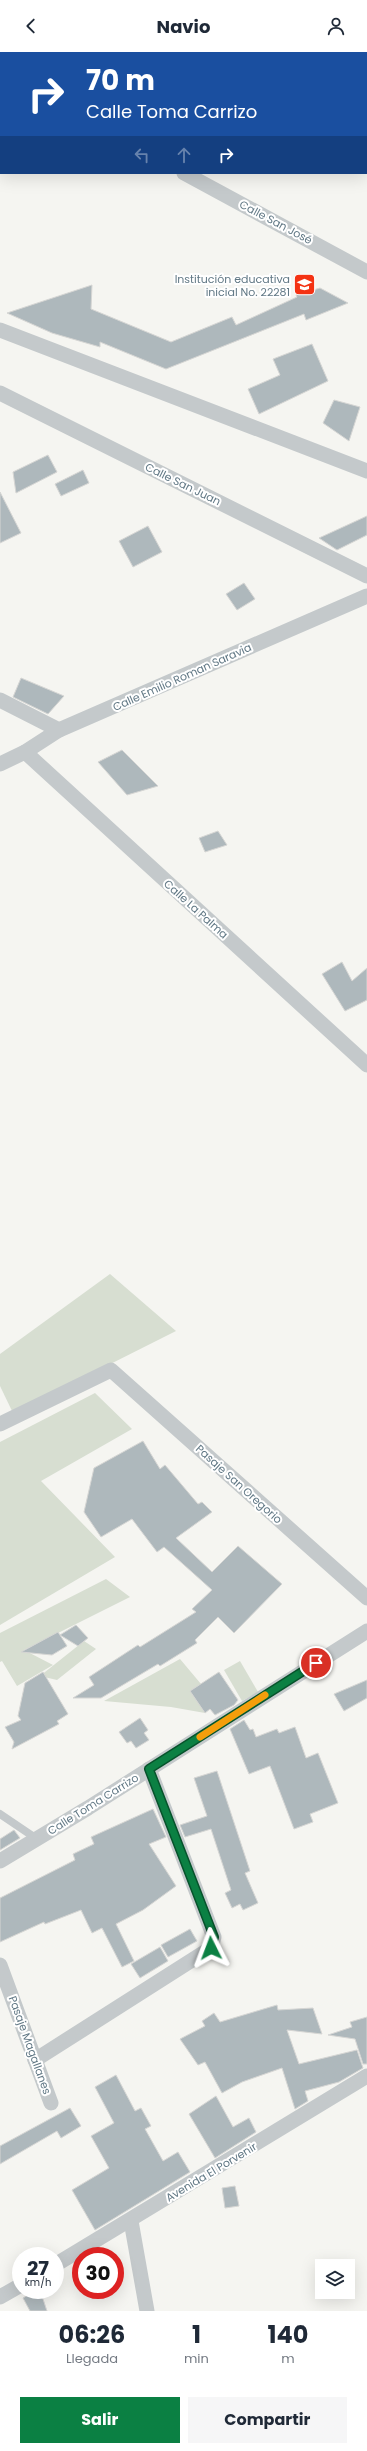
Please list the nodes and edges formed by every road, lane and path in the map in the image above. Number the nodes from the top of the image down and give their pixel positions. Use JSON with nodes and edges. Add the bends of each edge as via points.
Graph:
{"nodes":[{"id":1,"x":186,"y":174,"type":"edge"},
{"id":2,"x":367,"y":272,"type":"edge"},
{"id":3,"x":0,"y":330,"type":"edge"},
{"id":4,"x":0,"y":393,"type":"edge"},
{"id":5,"x":14,"y":400,"type":"junction"},
{"id":6,"x":0,"y":406,"type":"edge"},
{"id":7,"x":367,"y":471,"type":"edge"},
{"id":8,"x":367,"y":576,"type":"edge"},
{"id":9,"x":367,"y":596,"type":"edge"},
{"id":10,"x":0,"y":700,"type":"edge"},
{"id":11,"x":59,"y":730,"type":"junction"},
{"id":12,"x":25,"y":752,"type":"junction"},
{"id":13,"x":0,"y":764,"type":"edge"},
{"id":14,"x":367,"y":1065,"type":"edge"},
{"id":15,"x":0,"y":1424,"type":"edge"},
{"id":16,"x":367,"y":1598,"type":"edge"},
{"id":17,"x":367,"y":1630,"type":"edge"},
{"id":18,"x":149,"y":1769,"type":"junction"},
{"id":19,"x":0,"y":1814,"type":"edge"},
{"id":20,"x":37,"y":1839,"type":"junction"},
{"id":21,"x":0,"y":1861,"type":"edge"},
{"id":22,"x":0,"y":1965,"type":"edge"},
{"id":23,"x":35,"y":2060,"type":"junction"},
{"id":24,"x":367,"y":2076,"type":"edge"},
{"id":25,"x":51,"y":2103,"type":"dead end"},
{"id":26,"x":131,"y":2221,"type":"junction"},
{"id":27,"x":64,"y":2260,"type":"edge"},
{"id":28,"x":12,"y":2290,"type":"edge"},
{"id":29,"x":0,"y":2297,"type":"edge"},
{"id":30,"x":147,"y":2311,"type":"edge"}],
"edges":[{"from":1,"to":2,"type":"street","name":"Calle San José"},
{"from":3,"to":7,"type":"street"},
{"from":4,"to":5,"type":"street","name":"Calle San Juan"},
{"from":5,"to":6,"type":"street"},
{"from":5,"to":8,"type":"street","name":"Calle San Juan"},
{"from":9,"to":11,"type":"street","name":"Calle Emilio Roman Saravia"},
{"from":10,"to":11,"type":"street"},
{"from":11,"to":12,"type":"street","name":"Calle Emilio Roman Saravia"},
{"from":12,"to":13,"type":"street","name":"Calle Emilio Roman Saravia"},
{"from":12,"to":14,"type":"street","name":"Calle La Palma"},
{"from":15,"to":16,"type":"street","name":"Pasaje San Oregorio","via":[[111,1370]]},
{"from":17,"to":18,"type":"street","name":"Calle Toma Carrizo"},
{"from":18,"to":20,"type":"street","name":"Calle Toma Carrizo"},
{"from":18,"to":23,"type":"street","via":[[214,1937],[211,1948]]},
{"from":19,"to":20,"type":"lane"},
{"from":20,"to":21,"type":"street","name":"Calle Toma Carrizo"},
{"from":22,"to":23,"type":"street","name":"Pasaje Magallanes"},
{"from":23,"to":25,"type":"street","name":"Pasaje Magallanes"},
{"from":24,"to":26,"type":"street","name":"Avenida El Porvenir"},
{"from":26,"to":27,"type":"street","name":"Avenida El Porvenir"},
{"from":26,"to":30,"type":"street"},
{"from":28,"to":29,"type":"street"}]}
